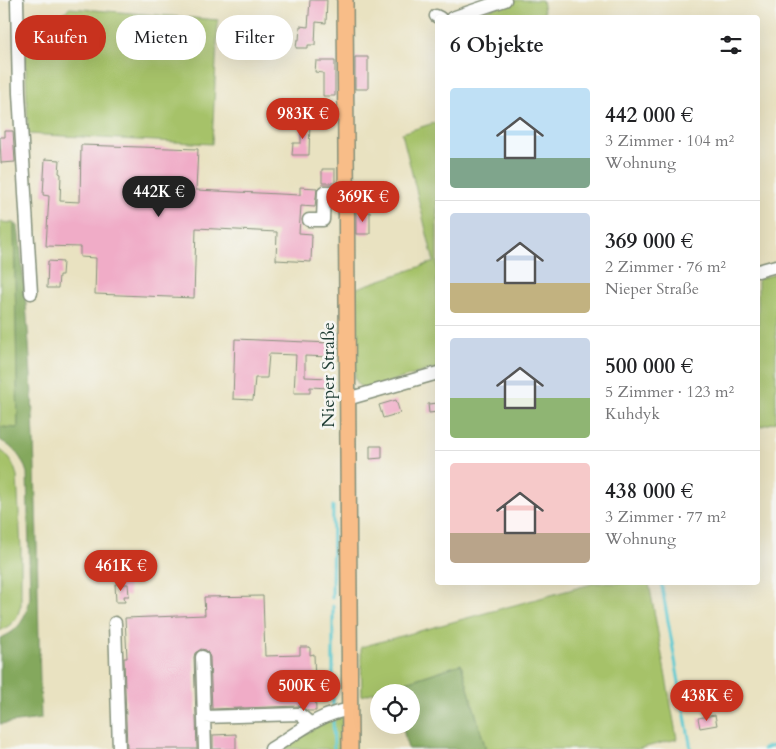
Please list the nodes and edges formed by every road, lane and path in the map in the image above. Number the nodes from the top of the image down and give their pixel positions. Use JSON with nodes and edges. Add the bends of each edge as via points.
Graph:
{"nodes":[{"id":1,"x":17,"y":0,"type":"edge"},
{"id":2,"x":345,"y":0,"type":"edge"},
{"id":3,"x":505,"y":0,"type":"edge"},
{"id":4,"x":461,"y":15,"type":"edge"},
{"id":5,"x":346,"y":192,"type":"junction"},
{"id":6,"x":309,"y":220,"type":"dead end"},
{"id":7,"x":776,"y":266,"type":"edge"},
{"id":8,"x":760,"y":270,"type":"edge"},
{"id":9,"x":31,"y":294,"type":"dead end"},
{"id":10,"x":435,"y":373,"type":"edge"},
{"id":11,"x":347,"y":399,"type":"junction"},
{"id":12,"x":116,"y":623,"type":"dead end"},
{"id":13,"x":202,"y":657,"type":"dead end"},
{"id":14,"x":350,"y":710,"type":"junction"},
{"id":15,"x":204,"y":717,"type":"junction"},
{"id":16,"x":311,"y":724,"type":"junction"},
{"id":17,"x":120,"y":749,"type":"edge"},
{"id":18,"x":205,"y":749,"type":"edge"},
{"id":19,"x":271,"y":749,"type":"edge"},
{"id":20,"x":350,"y":749,"type":"edge"}],
"edges":[{"from":1,"to":9,"type":"street"},
{"from":2,"to":5,"type":"main road","name":"Nieper Straße"},
{"from":3,"to":4,"type":"street"},
{"from":5,"to":6,"type":"street","via":[[324,192],[323,220]]},
{"from":5,"to":11,"type":"main road","name":"Nieper Straße"},
{"from":7,"to":8,"type":"street"},
{"from":10,"to":11,"type":"street"},
{"from":11,"to":14,"type":"main road","name":"Nieper Straße"},
{"from":12,"to":17,"type":"street"},
{"from":13,"to":15,"type":"street"},
{"from":14,"to":16,"type":"street","via":[[335,712]]},
{"from":14,"to":20,"type":"main road","name":"Nieper Straße"},
{"from":15,"to":16,"type":"street","via":[[299,714]]},
{"from":15,"to":18,"type":"street"},
{"from":16,"to":19,"type":"street"}]}
